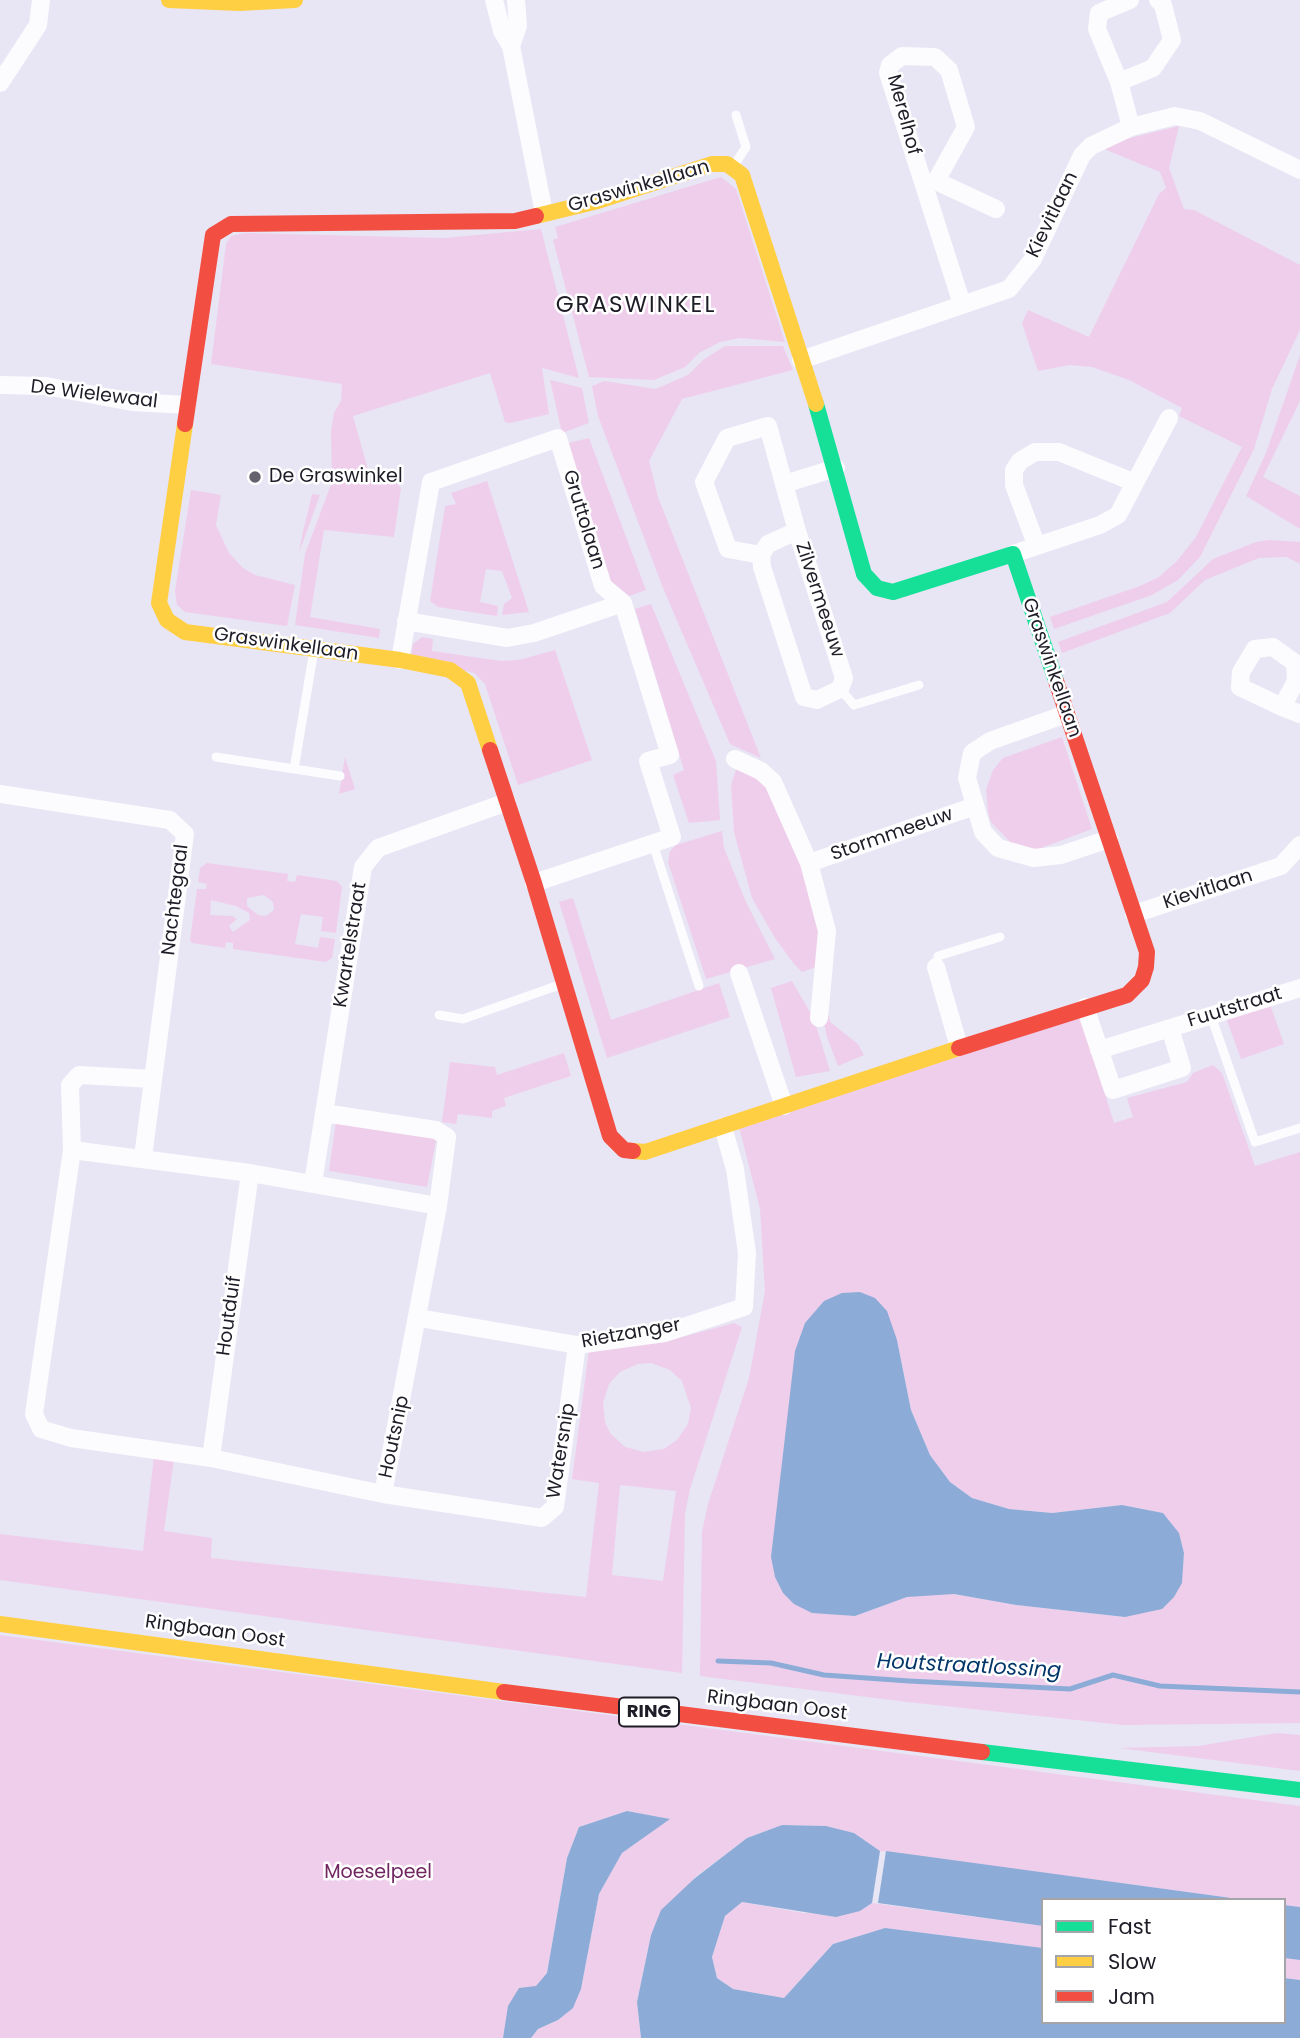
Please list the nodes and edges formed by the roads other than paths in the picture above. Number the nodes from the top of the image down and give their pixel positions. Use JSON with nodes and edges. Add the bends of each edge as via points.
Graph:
{"nodes":[{"id":1,"x":41,"y":0,"type":"edge"},
{"id":2,"x":169,"y":0,"type":"edge"},
{"id":3,"x":295,"y":0,"type":"edge"},
{"id":4,"x":494,"y":0,"type":"edge"},
{"id":5,"x":516,"y":0,"type":"edge"},
{"id":6,"x":1130,"y":0,"type":"edge"},
{"id":7,"x":1158,"y":0,"type":"edge"},
{"id":8,"x":511,"y":46,"type":"junction"},
{"id":9,"x":1119,"y":82,"type":"junction"},
{"id":10,"x":0,"y":83,"type":"edge"},
{"id":11,"x":736,"y":115,"type":"dead end"},
{"id":12,"x":1131,"y":127,"type":"junction"},
{"id":13,"x":1298,"y":163,"type":"edge"},
{"id":14,"x":733,"y":168,"type":"junction"},
{"id":15,"x":929,"y":183,"type":"junction"},
{"id":16,"x":996,"y":209,"type":"dead end"},
{"id":17,"x":544,"y":213,"type":"junction"},
{"id":18,"x":962,"y":304,"type":"junction"},
{"id":19,"x":801,"y":360,"type":"junction"},
{"id":20,"x":0,"y":385,"type":"edge"},
{"id":21,"x":187,"y":405,"type":"junction"},
{"id":22,"x":1169,"y":418,"type":"dead end"},
{"id":23,"x":836,"y":468,"type":"junction"},
{"id":24,"x":1133,"y":482,"type":"junction"},
{"id":25,"x":784,"y":484,"type":"junction"},
{"id":26,"x":797,"y":531,"type":"junction"},
{"id":27,"x":1036,"y":544,"type":"junction"},
{"id":28,"x":1013,"y":554,"type":"junction"},
{"id":29,"x":761,"y":555,"type":"junction"},
{"id":30,"x":623,"y":603,"type":"junction"},
{"id":31,"x":406,"y":621,"type":"junction"},
{"id":32,"x":314,"y":649,"type":"junction"},
{"id":33,"x":400,"y":660,"type":"junction"},
{"id":34,"x":919,"y":685,"type":"dead end"},
{"id":35,"x":840,"y":689,"type":"junction"},
{"id":36,"x":1282,"y":707,"type":"dead end"},
{"id":37,"x":1066,"y":713,"type":"junction"},
{"id":38,"x":1300,"y":714,"type":"edge"},
{"id":39,"x":216,"y":757,"type":"dead end"},
{"id":40,"x":735,"y":759,"type":"dead end"},
{"id":41,"x":294,"y":769,"type":"junction"},
{"id":42,"x":340,"y":776,"type":"dead end"},
{"id":43,"x":0,"y":794,"type":"edge"},
{"id":44,"x":507,"y":802,"type":"junction"},
{"id":45,"x":975,"y":806,"type":"junction"},
{"id":46,"x":1109,"y":839,"type":"junction"},
{"id":47,"x":653,"y":844,"type":"junction"},
{"id":48,"x":1300,"y":845,"type":"edge"},
{"id":49,"x":809,"y":863,"type":"junction"},
{"id":50,"x":1281,"y":866,"type":"junction"},
{"id":51,"x":1300,"y":867,"type":"edge"},
{"id":52,"x":534,"y":883,"type":"junction"},
{"id":53,"x":1135,"y":914,"type":"junction"},
{"id":54,"x":1000,"y":937,"type":"dead end"},
{"id":55,"x":936,"y":967,"type":"joint"},
{"id":56,"x":739,"y":973,"type":"dead end"},
{"id":57,"x":564,"y":983,"type":"junction"},
{"id":58,"x":699,"y":986,"type":"dead end"},
{"id":59,"x":1300,"y":988,"type":"edge"},
{"id":60,"x":1085,"y":1007,"type":"junction"},
{"id":61,"x":439,"y":1015,"type":"dead end"},
{"id":62,"x":1210,"y":1016,"type":"junction"},
{"id":63,"x":819,"y":1018,"type":"dead end"},
{"id":64,"x":1170,"y":1028,"type":"junction"},
{"id":65,"x":959,"y":1048,"type":"junction"},
{"id":66,"x":1099,"y":1050,"type":"junction"},
{"id":67,"x":153,"y":1079,"type":"junction"},
{"id":68,"x":784,"y":1106,"type":"junction"},
{"id":69,"x":324,"y":1113,"type":"junction"},
{"id":70,"x":723,"y":1127,"type":"junction"},
{"id":71,"x":1300,"y":1128,"type":"edge"},
{"id":72,"x":72,"y":1150,"type":"junction"},
{"id":73,"x":143,"y":1157,"type":"junction"},
{"id":74,"x":250,"y":1173,"type":"junction"},
{"id":75,"x":313,"y":1183,"type":"junction"},
{"id":76,"x":438,"y":1206,"type":"junction"},
{"id":77,"x":419,"y":1318,"type":"junction"},
{"id":78,"x":577,"y":1345,"type":"junction"},
{"id":79,"x":211,"y":1458,"type":"junction"},
{"id":80,"x":383,"y":1494,"type":"junction"},
{"id":81,"x":0,"y":1624,"type":"edge"},
{"id":82,"x":1300,"y":1790,"type":"edge"}],
"edges":[{"from":1,"to":10,"type":"street","via":[[38,24]]},
{"from":2,"to":3,"type":"street"},
{"from":4,"to":8,"type":"street","name":"Graswinkellaan"},
{"from":5,"to":8,"type":"street","name":"Graswinkellaan","via":[[518,26]]},
{"from":6,"to":9,"type":"street","via":[[1099,13],[1097,29]]},
{"from":7,"to":9,"type":"street","via":[[1172,40],[1153,68]]},
{"from":8,"to":17,"type":"street","name":"Graswinkellaan"},
{"from":9,"to":12,"type":"street"},
{"from":11,"to":14,"type":"lane","name":"Graswinkellaan","via":[[747,147]]},
{"from":12,"to":13,"type":"street","name":"Kievitlaan","via":[[1175,116],[1200,121]]},
{"from":12,"to":18,"type":"street","name":"Kievitlaan","via":[[1082,155],[1033,259],[1009,289]]},
{"from":14,"to":17,"type":"street","name":"Graswinkellaan","via":[[712,164],[598,201]]},
{"from":14,"to":19,"type":"street","name":"Graswinkellaan","via":[[742,175]]},
{"from":15,"to":15,"type":"street","name":"Merelhof","via":[[966,127],[949,70],[935,57],[902,57],[890,65],[888,73]]},
{"from":15,"to":16,"type":"street"},
{"from":15,"to":18,"type":"street","name":"Merelhof"},
{"from":17,"to":21,"type":"street","name":"Graswinkellaan","via":[[515,221],[471,224],[231,225],[213,235]]},
{"from":18,"to":19,"type":"street","name":"Kievitlaan"},
{"from":19,"to":23,"type":"street","name":"Graswinkellaan"},
{"from":20,"to":21,"type":"street","name":"De Wielewaal","via":[[46,386],[132,402]]},
{"from":21,"to":32,"type":"street","name":"Graswinkellaan","via":[[159,603],[167,620],[185,632]]},
{"from":22,"to":24,"type":"street"},
{"from":23,"to":25,"type":"street"},
{"from":23,"to":28,"type":"street","name":"Graswinkellaan","via":[[864,575],[877,588],[894,592]]},
{"from":24,"to":27,"type":"street","via":[[1118,514],[1100,525]]},
{"from":24,"to":27,"type":"street","via":[[1059,452],[1035,452],[1020,461],[1014,470],[1014,485]]},
{"from":25,"to":26,"type":"street","name":"Zilvermeeuw"},
{"from":25,"to":29,"type":"street","name":"Zilvermeeuw","via":[[768,426],[727,438],[704,482],[727,549]]},
{"from":26,"to":29,"type":"street","name":"Zilvermeeuw","via":[[768,544]]},
{"from":26,"to":35,"type":"street","name":"Zilvermeeuw","via":[[844,678]]},
{"from":27,"to":28,"type":"street"},
{"from":28,"to":37,"type":"street","name":"Graswinkellaan"},
{"from":29,"to":35,"type":"street","via":[[804,697],[817,700]]},
{"from":30,"to":31,"type":"street","via":[[534,634],[507,638]]},
{"from":30,"to":31,"type":"street","name":"Gruttolaan","via":[[603,586],[558,438],[431,482]]},
{"from":30,"to":47,"type":"street","name":"Gruttolaan","via":[[670,755],[648,761],[671,836]]},
{"from":31,"to":33,"type":"street"},
{"from":32,"to":33,"type":"street","name":"Graswinkellaan"},
{"from":32,"to":41,"type":"lane"},
{"from":33,"to":44,"type":"street","name":"Graswinkellaan","via":[[450,670],[467,683]]},
{"from":34,"to":35,"type":"lane","via":[[854,705]]},
{"from":36,"to":38,"type":"street"},
{"from":37,"to":45,"type":"street","via":[[972,752],[967,778]]},
{"from":37,"to":46,"type":"street","name":"Graswinkellaan"},
{"from":39,"to":41,"type":"lane"},
{"from":40,"to":49,"type":"street","name":"Stormmeeuw","via":[[773,782]]},
{"from":41,"to":42,"type":"lane"},
{"from":43,"to":67,"type":"street","name":"Nachtegaal","via":[[170,821],[185,834]]},
{"from":44,"to":52,"type":"street","name":"Graswinkellaan"},
{"from":44,"to":69,"type":"street","name":"Kwartelstraat","via":[[378,848],[363,867]]},
{"from":45,"to":46,"type":"street","via":[[983,832],[998,848],[1034,858],[1061,855]]},
{"from":45,"to":49,"type":"street","name":"Stormmeeuw"},
{"from":46,"to":53,"type":"street","name":"Graswinkellaan"},
{"from":47,"to":52,"type":"street"},
{"from":47,"to":58,"type":"lane"},
{"from":48,"to":50,"type":"street","name":"Kievitlaan"},
{"from":49,"to":63,"type":"street","name":"Stormmeeuw","via":[[827,931]]},
{"from":50,"to":51,"type":"street","name":"Kievitlaan"},
{"from":50,"to":53,"type":"street","name":"Kievitlaan"},
{"from":52,"to":57,"type":"street","name":"Graswinkellaan"},
{"from":53,"to":60,"type":"street","name":"Graswinkellaan","via":[[1147,952],[1142,980],[1127,995]]},
{"from":54,"to":55,"type":"lane","via":[[938,956]]},
{"from":55,"to":65,"type":"street"},
{"from":56,"to":68,"type":"street"},
{"from":57,"to":61,"type":"lane","via":[[463,1019]]},
{"from":57,"to":70,"type":"street","name":"Graswinkellaan","via":[[610,1136],[624,1150],[645,1152]]},
{"from":59,"to":62,"type":"street","name":"Fuutstraat"},
{"from":60,"to":65,"type":"street","name":"Graswinkellaan"},
{"from":60,"to":66,"type":"street","name":"Fuutstraat"},
{"from":62,"to":64,"type":"street","name":"Fuutstraat"},
{"from":62,"to":71,"type":"lane","via":[[1255,1142]]},
{"from":64,"to":66,"type":"street","name":"Fuutstraat"},
{"from":64,"to":66,"type":"street","name":"Fuutstraat","via":[[1182,1068],[1113,1090]]},
{"from":65,"to":68,"type":"street","name":"Graswinkellaan"},
{"from":67,"to":72,"type":"street","name":"Houtsnip","via":[[79,1075],[70,1084]]},
{"from":67,"to":73,"type":"street","name":"Nachtegaal"},
{"from":68,"to":70,"type":"street","name":"Graswinkellaan"},
{"from":69,"to":75,"type":"street","name":"Kwartelstraat"},
{"from":69,"to":76,"type":"street","name":"Houtsnip","via":[[436,1130],[447,1137]]},
{"from":70,"to":78,"type":"street","name":"Rietzanger","via":[[735,1169],[747,1253],[744,1307],[665,1333]]},
{"from":72,"to":73,"type":"street"},
{"from":72,"to":79,"type":"street","name":"Houtsnip","via":[[34,1414],[41,1429],[71,1438]]},
{"from":73,"to":74,"type":"street"},
{"from":74,"to":75,"type":"street"},
{"from":74,"to":79,"type":"street","name":"Houtduif"},
{"from":75,"to":76,"type":"street"},
{"from":76,"to":77,"type":"street","name":"Houtsnip"},
{"from":77,"to":78,"type":"street","name":"Rietzanger"},
{"from":77,"to":80,"type":"street","name":"Houtsnip"},
{"from":78,"to":80,"type":"street","name":"Watersnip","via":[[555,1507],[542,1518]]},
{"from":79,"to":80,"type":"street","name":"Houtsnip"},
{"from":81,"to":82,"type":"street","name":"Ringbaan Oost","number":"RING","via":[[681,1716]]}]}
